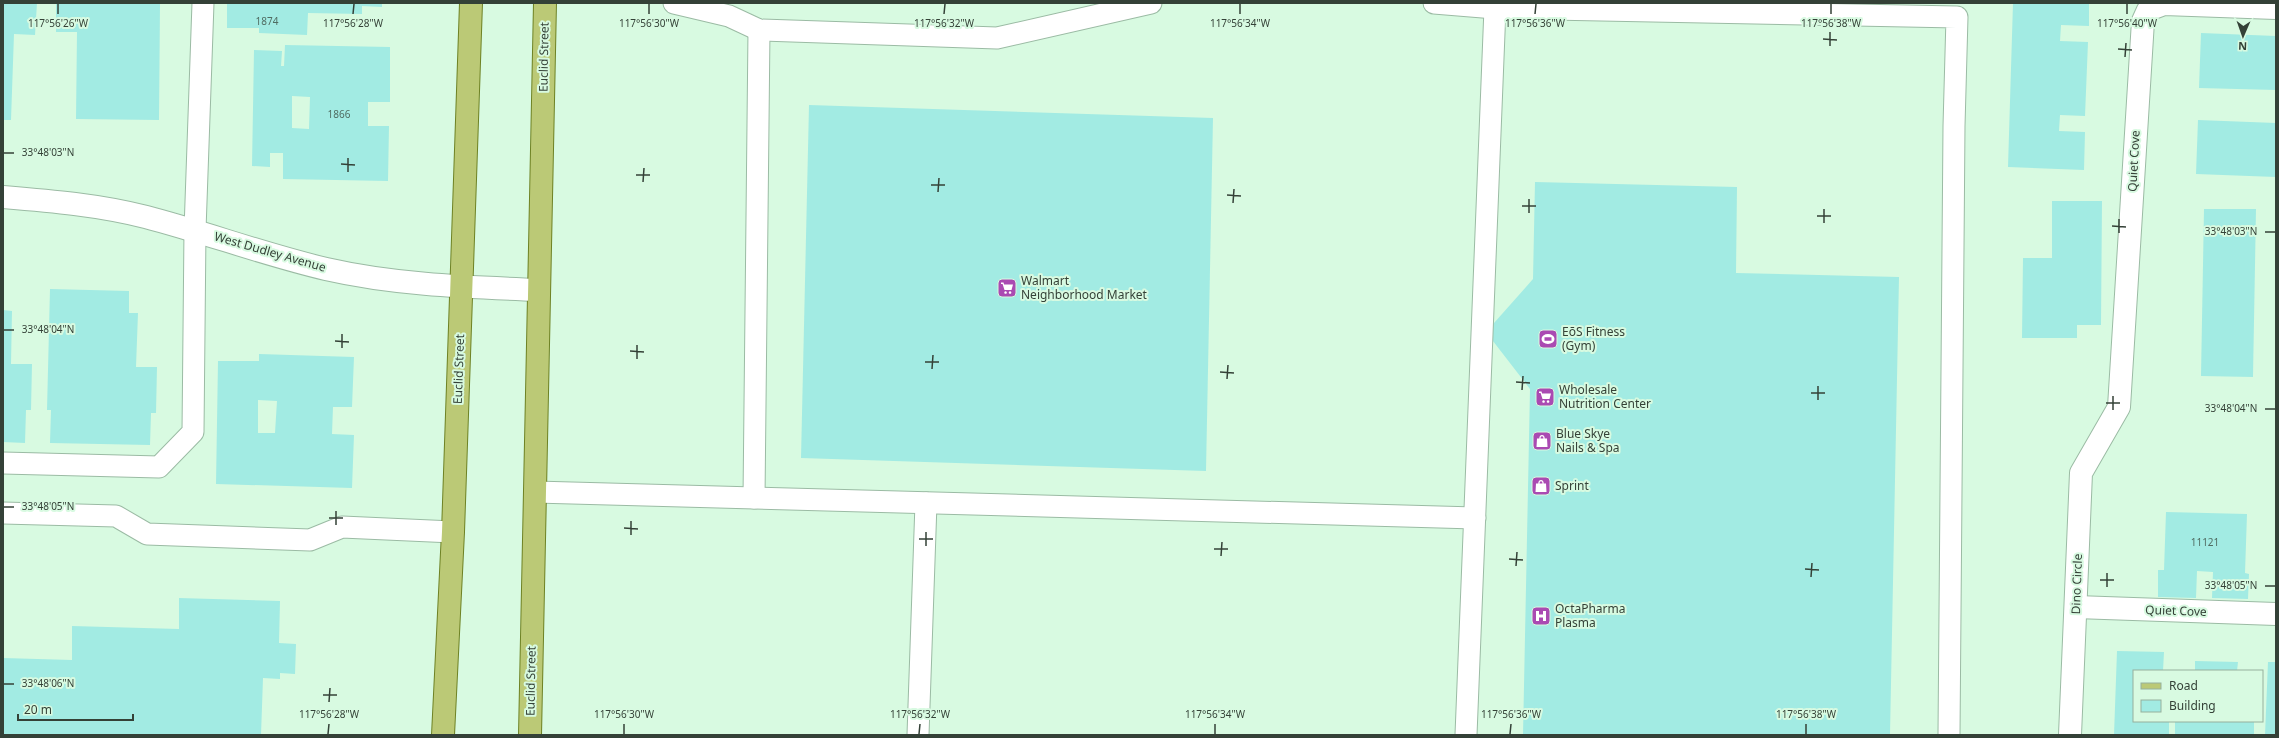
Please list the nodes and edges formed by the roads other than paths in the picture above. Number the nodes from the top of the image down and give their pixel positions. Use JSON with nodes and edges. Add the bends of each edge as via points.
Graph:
{"nodes":[{"id":1,"x":203,"y":3,"type":"edge"},
{"id":2,"x":471,"y":3,"type":"edge"},
{"id":3,"x":545,"y":3,"type":"edge"},
{"id":4,"x":674,"y":3,"type":"edge"},
{"id":5,"x":1151,"y":3,"type":"edge"},
{"id":6,"x":1434,"y":3,"type":"edge"},
{"id":7,"x":1495,"y":8,"type":"junction"},
{"id":8,"x":2276,"y":8,"type":"edge"},
{"id":9,"x":759,"y":30,"type":"junction"},
{"id":10,"x":3,"y":197,"type":"edge"},
{"id":11,"x":195,"y":230,"type":"junction"},
{"id":12,"x":462,"y":287,"type":"junction"},
{"id":13,"x":540,"y":290,"type":"junction"},
{"id":14,"x":2102,"y":438,"type":"joint"},
{"id":15,"x":3,"y":463,"type":"edge"},
{"id":16,"x":535,"y":492,"type":"junction"},
{"id":17,"x":754,"y":498,"type":"junction"},
{"id":18,"x":926,"y":502,"type":"junction"},
{"id":19,"x":3,"y":513,"type":"edge"},
{"id":20,"x":1475,"y":518,"type":"junction"},
{"id":21,"x":453,"y":532,"type":"junction"},
{"id":22,"x":2076,"y":607,"type":"junction"},
{"id":23,"x":2276,"y":614,"type":"edge"},
{"id":24,"x":443,"y":735,"type":"edge"},
{"id":25,"x":530,"y":735,"type":"edge"},
{"id":26,"x":918,"y":735,"type":"edge"},
{"id":27,"x":1466,"y":735,"type":"edge"},
{"id":28,"x":1949,"y":735,"type":"edge"},
{"id":29,"x":2070,"y":735,"type":"edge"}],
"edges":[{"from":1,"to":11,"type":"lane"},
{"from":2,"to":12,"type":"main road","name":"Euclid Street"},
{"from":3,"to":13,"type":"main road","name":"Euclid Street"},
{"from":4,"to":9,"type":"lane","via":[[729,16]]},
{"from":5,"to":9,"type":"lane","via":[[997,38]]},
{"from":6,"to":7,"type":"lane"},
{"from":7,"to":20,"type":"lane"},
{"from":7,"to":28,"type":"lane","via":[[1957,17]]},
{"from":8,"to":14,"type":"street","name":"Quiet Cove","via":[[2164,4],[2148,10],[2142,21],[2120,407]]},
{"from":9,"to":17,"type":"lane"},
{"from":10,"to":11,"type":"street","name":"West Dudley Avenue","via":[[69,202],[145,216]]},
{"from":11,"to":12,"type":"street","name":"West Dudley Avenue","via":[[333,270],[382,280]]},
{"from":11,"to":15,"type":"lane","via":[[193,432],[159,468]]},
{"from":12,"to":13,"type":"street","name":"West Dudley Avenue"},
{"from":12,"to":21,"type":"main road","name":"Euclid Street"},
{"from":13,"to":16,"type":"main road","name":"Euclid Street"},
{"from":14,"to":22,"type":"street","name":"Dino Circle","via":[[2081,473]]},
{"from":16,"to":17,"type":"lane"},
{"from":16,"to":25,"type":"main road","name":"Euclid Street"},
{"from":17,"to":18,"type":"lane"},
{"from":18,"to":20,"type":"lane"},
{"from":18,"to":26,"type":"lane"},
{"from":19,"to":21,"type":"lane","via":[[116,516],[147,534],[310,540],[342,527]]},
{"from":20,"to":27,"type":"lane"},
{"from":21,"to":24,"type":"main road","name":"Euclid Street"},
{"from":22,"to":23,"type":"street","name":"Quiet Cove"},
{"from":22,"to":29,"type":"street","name":"Dino Circle"}]}
